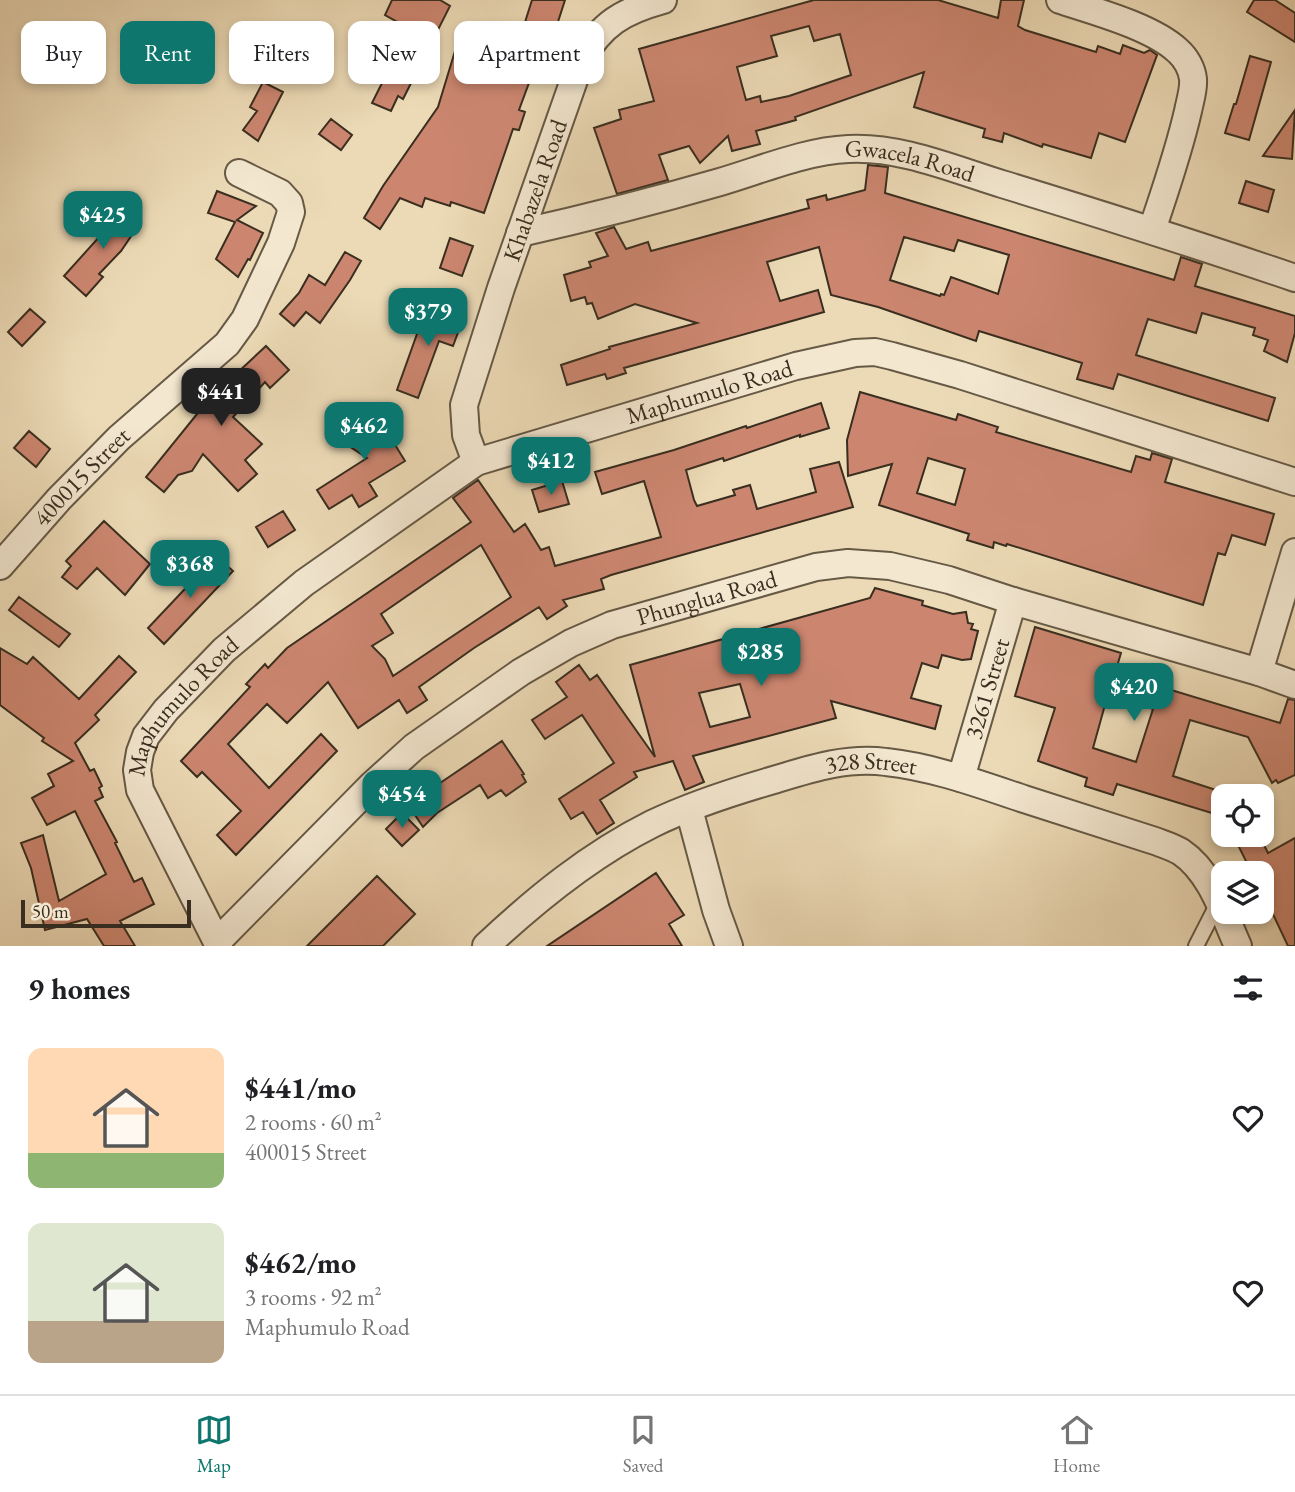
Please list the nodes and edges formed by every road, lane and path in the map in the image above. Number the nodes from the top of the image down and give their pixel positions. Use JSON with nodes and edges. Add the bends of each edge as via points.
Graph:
{"nodes":[{"id":1,"x":663,"y":0,"type":"edge"},
{"id":2,"x":1060,"y":0,"type":"edge"},
{"id":3,"x":239,"y":173,"type":"dead end"},
{"id":4,"x":1153,"y":230,"type":"junction"},
{"id":5,"x":520,"y":233,"type":"junction"},
{"id":6,"x":1295,"y":278,"type":"edge"},
{"id":7,"x":476,"y":462,"type":"junction"},
{"id":8,"x":1295,"y":482,"type":"edge"},
{"id":9,"x":1295,"y":552,"type":"edge"},
{"id":10,"x":0,"y":566,"type":"edge"},
{"id":11,"x":1013,"y":601,"type":"junction"},
{"id":12,"x":1259,"y":672,"type":"junction"},
{"id":13,"x":1295,"y":685,"type":"edge"},
{"id":14,"x":961,"y":778,"type":"junction"},
{"id":15,"x":689,"y":808,"type":"junction"},
{"id":16,"x":1211,"y":891,"type":"edge"},
{"id":17,"x":1211,"y":917,"type":"edge"},
{"id":18,"x":1228,"y":924,"type":"edge"},
{"id":19,"x":218,"y":944,"type":"edge"},
{"id":20,"x":486,"y":946,"type":"edge"},
{"id":21,"x":729,"y":946,"type":"edge"},
{"id":22,"x":1196,"y":946,"type":"edge"},
{"id":23,"x":1238,"y":946,"type":"edge"}],
"edges":[{"from":1,"to":5,"type":"street","name":"Khabazela Road","via":[[611,22],[593,38],[570,86]]},
{"from":2,"to":4,"type":"street","via":[[1162,39],[1188,63],[1194,79],[1192,94]]},
{"from":3,"to":10,"type":"street","name":"400015 Street","via":[[280,193],[291,212],[286,233],[244,319],[227,344],[119,438]]},
{"from":4,"to":5,"type":"street","name":"Gwacela Road","via":[[890,152],[846,149]]},
{"from":4,"to":6,"type":"street","name":"Gwacela Road"},
{"from":5,"to":7,"type":"street","name":"Khabazela Road","via":[[464,405],[466,435]]},
{"from":7,"to":8,"type":"street","name":"Maphumulo Road","via":[[807,362],[875,352]]},
{"from":7,"to":19,"type":"street","name":"Maphumulo Road","via":[[258,620],[166,710],[146,736],[137,770],[140,790]]},
{"from":9,"to":12,"type":"street"},
{"from":11,"to":12,"type":"street","name":"Phunglua Road"},
{"from":11,"to":14,"type":"street","name":"3261 Street"},
{"from":11,"to":19,"type":"street","name":"Phunglua Road","via":[[890,566],[848,563],[777,577],[612,625],[521,673],[414,747]]},
{"from":12,"to":13,"type":"street","name":"Phunglua Road"},
{"from":14,"to":15,"type":"street","name":"328 Street","via":[[857,760],[821,766]]},
{"from":14,"to":16,"type":"street","name":"328 Street","via":[[1180,851]]},
{"from":15,"to":20,"type":"street","name":"328 Street","via":[[600,855],[536,900]]},
{"from":15,"to":21,"type":"street"},
{"from":17,"to":22,"type":"lane"},
{"from":18,"to":23,"type":"street","name":"328 Street"}]}
